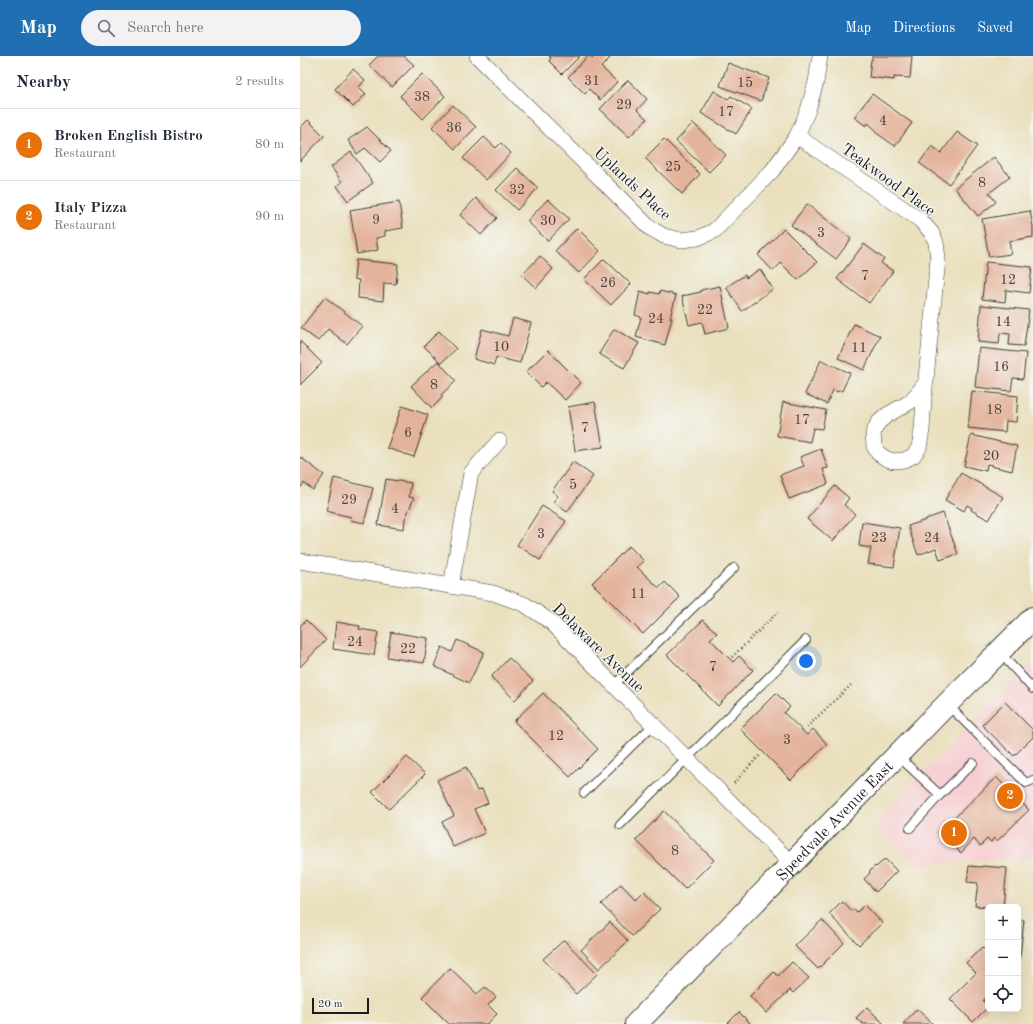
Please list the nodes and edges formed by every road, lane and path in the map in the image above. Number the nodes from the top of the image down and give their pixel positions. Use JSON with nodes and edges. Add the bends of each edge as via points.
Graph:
{"nodes":[{"id":1,"x":477,"y":56,"type":"edge"},
{"id":2,"x":820,"y":56,"type":"edge"},
{"id":3,"x":797,"y":136,"type":"junction"},
{"id":4,"x":925,"y":384,"type":"junction"},
{"id":5,"x":498,"y":442,"type":"dead end"},
{"id":6,"x":300,"y":561,"type":"edge"},
{"id":7,"x":734,"y":568,"type":"dead end"},
{"id":8,"x":451,"y":586,"type":"junction"},
{"id":9,"x":778,"y":612,"type":"dead end"},
{"id":10,"x":1029,"y":626,"type":"edge"},
{"id":11,"x":806,"y":640,"type":"dead end"},
{"id":12,"x":999,"y":653,"type":"junction"},
{"id":13,"x":732,"y":657,"type":"dead end"},
{"id":14,"x":614,"y":685,"type":"junction"},
{"id":15,"x":851,"y":685,"type":"dead end"},
{"id":16,"x":1033,"y":690,"type":"edge"},
{"id":17,"x":947,"y":704,"type":"junction"},
{"id":18,"x":653,"y":725,"type":"junction"},
{"id":19,"x":807,"y":727,"type":"dead end"},
{"id":20,"x":898,"y":755,"type":"junction"},
{"id":21,"x":760,"y":756,"type":"dead end"},
{"id":22,"x":686,"y":759,"type":"junction"},
{"id":23,"x":973,"y":763,"type":"dead end"},
{"id":24,"x":1033,"y":780,"type":"edge"},
{"id":25,"x":584,"y":793,"type":"dead end"},
{"id":26,"x":723,"y":794,"type":"junction"},
{"id":27,"x":940,"y":795,"type":"junction"},
{"id":28,"x":620,"y":825,"type":"dead end"},
{"id":29,"x":910,"y":828,"type":"dead end"},
{"id":30,"x":792,"y":864,"type":"junction"},
{"id":31,"x":636,"y":1024,"type":"edge"}],
"edges":[{"from":1,"to":3,"type":"street","name":"Uplands Place","via":[[650,228],[675,239],[698,238],[714,231],[772,171]]},
{"from":2,"to":3,"type":"street","name":"Uplands Place","via":[[808,110]]},
{"from":3,"to":4,"type":"street","name":"Teakwood Place","via":[[920,220],[931,232],[936,242],[938,259]]},
{"from":4,"to":4,"type":"street","name":"Teakwood Place","via":[[910,402],[878,423],[873,433],[874,446],[885,458],[893,461],[904,460],[913,456],[919,448]]},
{"from":5,"to":8,"type":"street","via":[[471,473]]},
{"from":6,"to":8,"type":"street","name":"Delaware Avenue"},
{"from":7,"to":14,"type":"lane"},
{"from":8,"to":14,"type":"street","name":"Delaware Avenue","via":[[493,593],[524,604],[551,622]]},
{"from":9,"to":13,"type":"path"},
{"from":10,"to":12,"type":"main road","name":"Speedvale Avenue East"},
{"from":11,"to":22,"type":"lane"},
{"from":12,"to":16,"type":"lane"},
{"from":12,"to":17,"type":"main road","name":"Speedvale Avenue East"},
{"from":14,"to":18,"type":"street","name":"Delaware Avenue"},
{"from":15,"to":19,"type":"path"},
{"from":17,"to":20,"type":"main road","name":"Speedvale Avenue East"},
{"from":17,"to":24,"type":"lane","via":[[1026,783]]},
{"from":18,"to":22,"type":"street","name":"Delaware Avenue"},
{"from":18,"to":25,"type":"lane"},
{"from":20,"to":27,"type":"lane"},
{"from":20,"to":30,"type":"main road","name":"Speedvale Avenue East"},
{"from":21,"to":26,"type":"path"},
{"from":22,"to":26,"type":"street","name":"Delaware Avenue"},
{"from":22,"to":28,"type":"lane"},
{"from":23,"to":27,"type":"lane"},
{"from":26,"to":30,"type":"street","name":"Delaware Avenue"},
{"from":27,"to":29,"type":"lane"},
{"from":30,"to":31,"type":"main road","name":"Speedvale Avenue East"}]}
